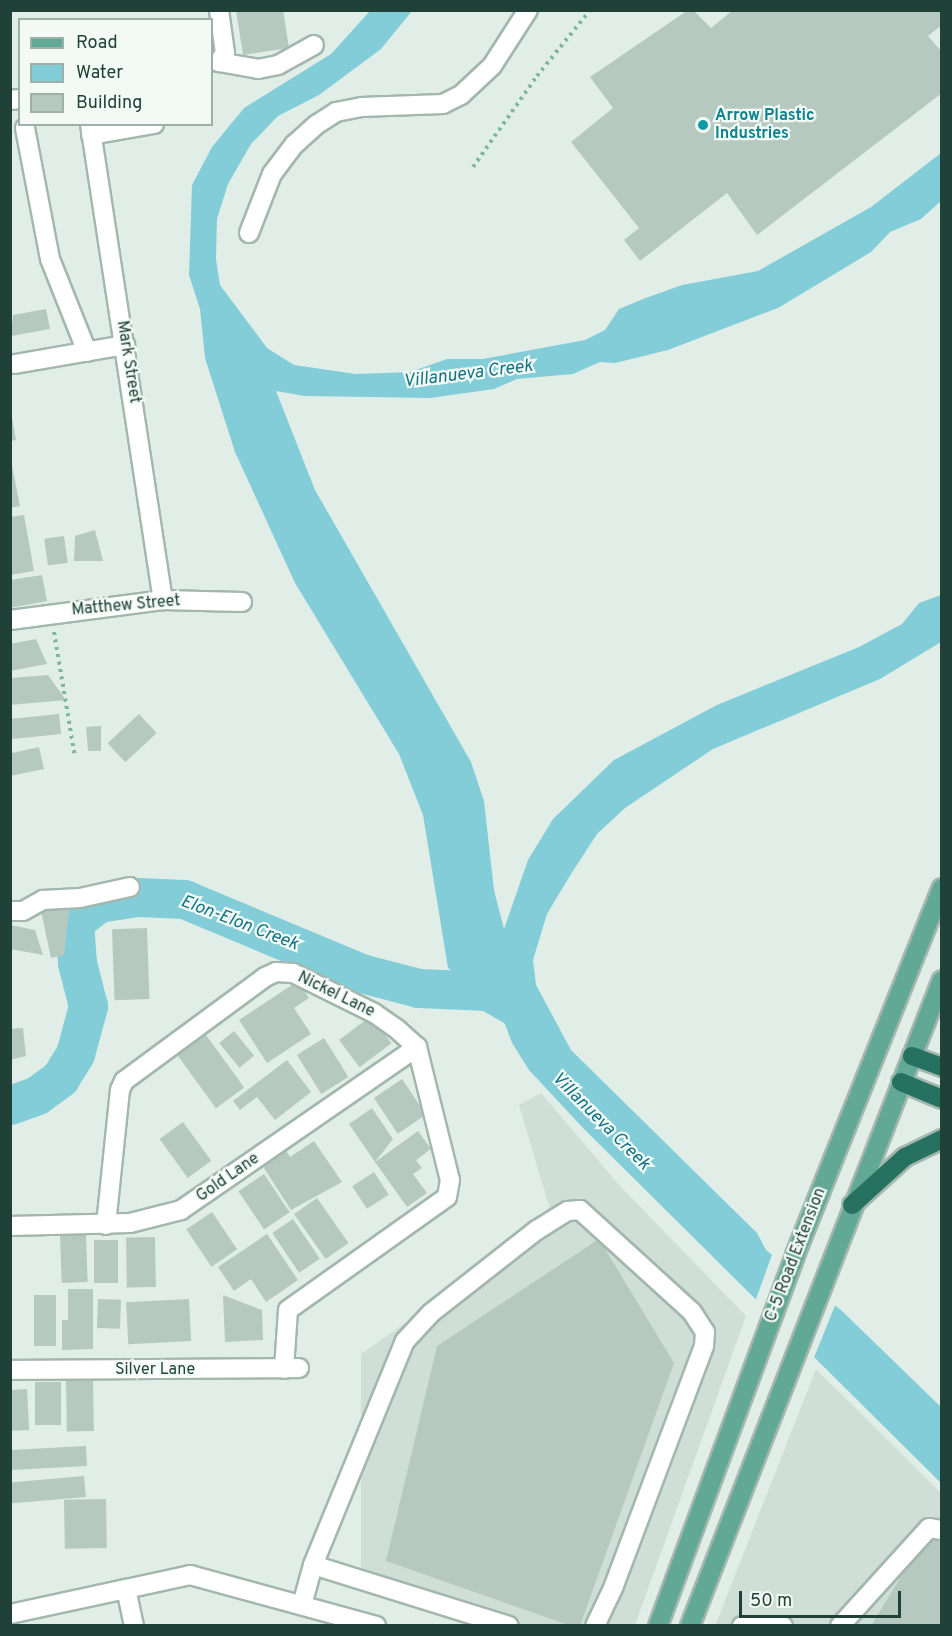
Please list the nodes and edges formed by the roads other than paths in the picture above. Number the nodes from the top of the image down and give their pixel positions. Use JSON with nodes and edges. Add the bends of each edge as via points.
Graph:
{"nodes":[{"id":1,"x":219,"y":10,"type":"edge"},
{"id":2,"x":528,"y":10,"type":"edge"},
{"id":3,"x":314,"y":45,"type":"dead end"},
{"id":4,"x":215,"y":63,"type":"edge"},
{"id":5,"x":133,"y":126,"type":"edge"},
{"id":6,"x":25,"y":128,"type":"dead end"},
{"id":7,"x":90,"y":130,"type":"edge"},
{"id":8,"x":249,"y":234,"type":"dead end"},
{"id":9,"x":125,"y":345,"type":"junction"},
{"id":10,"x":87,"y":352,"type":"junction"},
{"id":11,"x":15,"y":364,"type":"dead end"},
{"id":12,"x":163,"y":600,"type":"junction"},
{"id":13,"x":242,"y":602,"type":"dead end"},
{"id":14,"x":10,"y":620,"type":"edge"},
{"id":15,"x":130,"y":887,"type":"dead end"},
{"id":16,"x":942,"y":888,"type":"edge"},
{"id":17,"x":10,"y":911,"type":"edge"},
{"id":18,"x":942,"y":980,"type":"edge"},
{"id":19,"x":417,"y":1047,"type":"junction"},
{"id":20,"x":912,"y":1056,"type":"junction"},
{"id":21,"x":942,"y":1067,"type":"edge"},
{"id":22,"x":901,"y":1082,"type":"junction"},
{"id":23,"x":942,"y":1099,"type":"edge"},
{"id":24,"x":942,"y":1139,"type":"edge"},
{"id":25,"x":852,"y":1204,"type":"junction"},
{"id":26,"x":106,"y":1225,"type":"junction"},
{"id":27,"x":10,"y":1226,"type":"edge"},
{"id":28,"x":10,"y":1370,"type":"edge"},
{"id":29,"x":942,"y":1530,"type":"edge"},
{"id":30,"x":313,"y":1565,"type":"junction"},
{"id":31,"x":126,"y":1589,"type":"junction"},
{"id":32,"x":302,"y":1605,"type":"junction"},
{"id":33,"x":10,"y":1614,"type":"edge"},
{"id":34,"x":134,"y":1626,"type":"edge"},
{"id":35,"x":376,"y":1626,"type":"edge"},
{"id":36,"x":509,"y":1626,"type":"edge"},
{"id":37,"x":595,"y":1626,"type":"edge"},
{"id":38,"x":658,"y":1626,"type":"edge"},
{"id":39,"x":690,"y":1626,"type":"edge"},
{"id":40,"x":742,"y":1626,"type":"edge"},
{"id":41,"x":783,"y":1626,"type":"edge"},
{"id":42,"x":840,"y":1626,"type":"edge"}],
"edges":[{"from":1,"to":4,"type":"street","via":[[225,52]]},
{"from":2,"to":8,"type":"street","via":[[492,66],[461,95],[443,104],[361,107],[336,112],[316,125],[272,174]]},
{"from":3,"to":4,"type":"street","via":[[278,65],[258,69]]},
{"from":5,"to":7,"type":"street"},
{"from":6,"to":10,"type":"street","via":[[50,259]]},
{"from":7,"to":9,"type":"street","name":"Mark Street"},
{"from":9,"to":10,"type":"street"},
{"from":9,"to":12,"type":"street","name":"Mark Street"},
{"from":10,"to":11,"type":"street"},
{"from":12,"to":13,"type":"street","name":"Matthew Street"},
{"from":12,"to":14,"type":"street","name":"Matthew Street"},
{"from":15,"to":17,"type":"street","via":[[80,898],[43,900]]},
{"from":16,"to":38,"type":"main road","name":"C-5 Road Extension","via":[[795,1255],[667,1592]]},
{"from":18,"to":20,"type":"main road","name":"C-5 Road Extension"},
{"from":19,"to":26,"type":"street","name":"Gold Lane","via":[[181,1210]]},
{"from":19,"to":26,"type":"street","name":"Nickel Lane","via":[[374,1012],[293,973],[276,972],[265,977],[124,1081]]},
{"from":19,"to":28,"type":"street","name":"Silver Lane","via":[[450,1180],[447,1197],[288,1310],[291,1369]]},
{"from":20,"to":21,"type":"highway"},
{"from":20,"to":22,"type":"main road","name":"C-5 Road Extension"},
{"from":22,"to":23,"type":"highway"},
{"from":22,"to":25,"type":"main road","name":"C-5 Road Extension"},
{"from":24,"to":25,"type":"highway","via":[[905,1157]]},
{"from":25,"to":39,"type":"main road","name":"C-5 Road Extension"},
{"from":26,"to":27,"type":"street","name":"Gold Lane"},
{"from":29,"to":42,"type":"street","via":[[928,1528]]},
{"from":30,"to":32,"type":"street"},
{"from":30,"to":36,"type":"street"},
{"from":30,"to":37,"type":"street","via":[[405,1341],[431,1313],[537,1230],[568,1210],[580,1210],[692,1312],[705,1332],[704,1346],[610,1597]]},
{"from":31,"to":32,"type":"street","via":[[190,1575]]},
{"from":31,"to":33,"type":"street"},
{"from":31,"to":34,"type":"street"},
{"from":32,"to":35,"type":"street"},
{"from":40,"to":41,"type":"street"}]}
